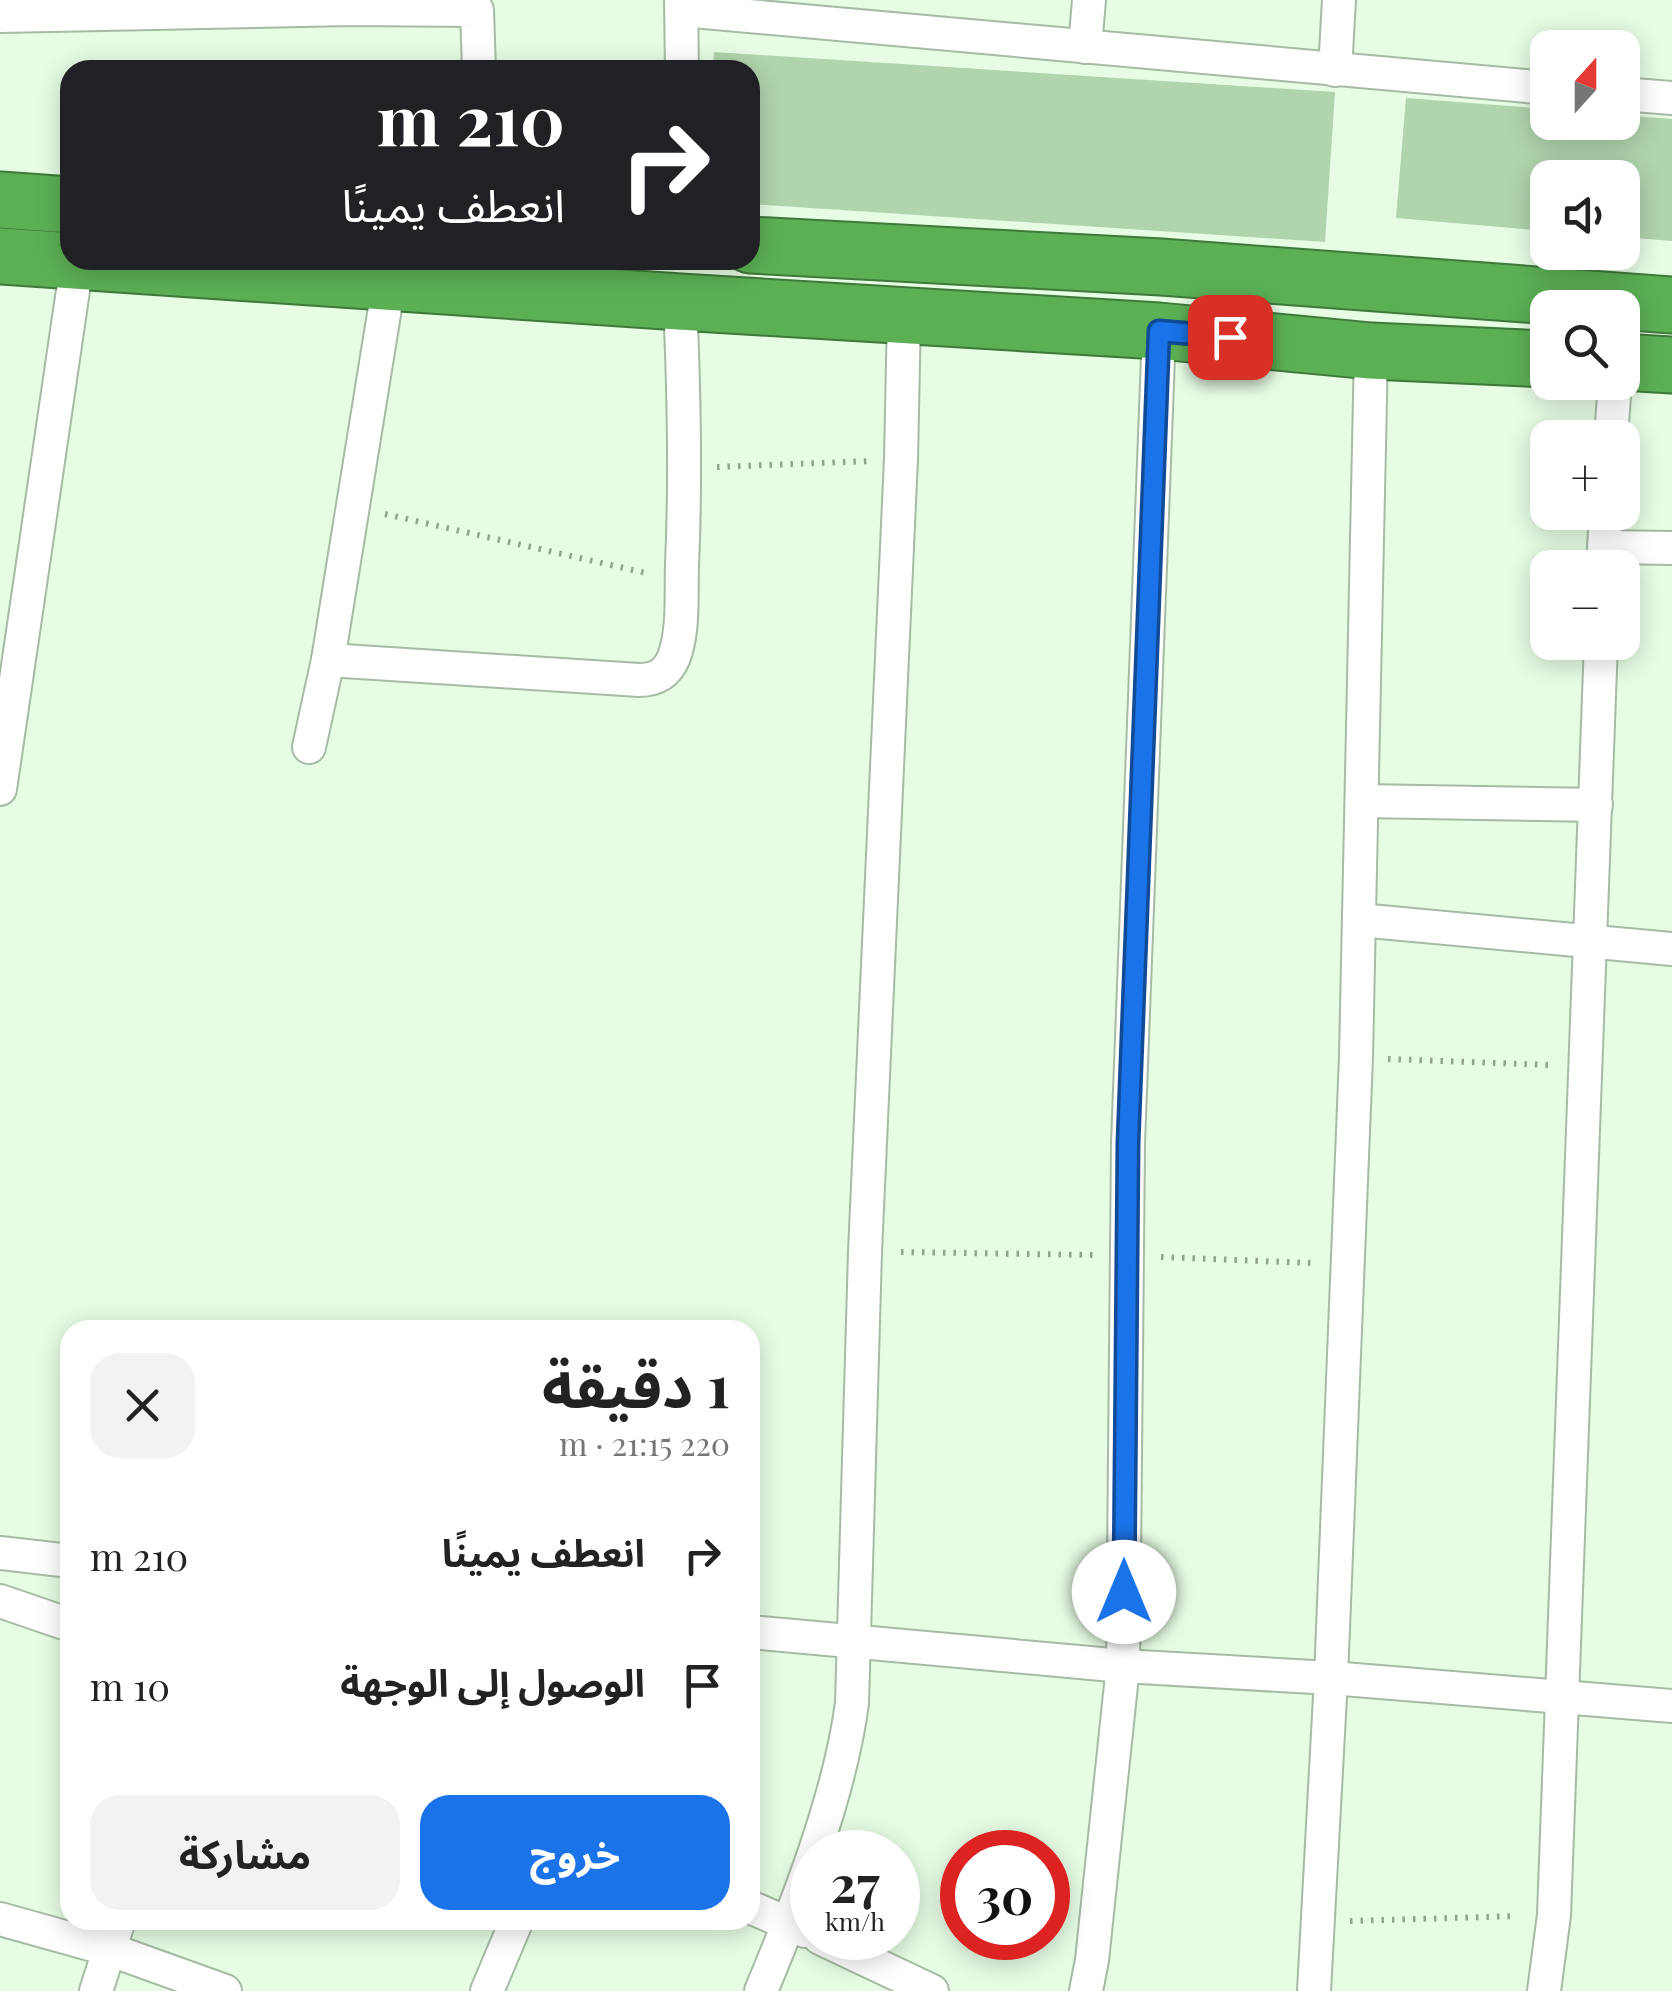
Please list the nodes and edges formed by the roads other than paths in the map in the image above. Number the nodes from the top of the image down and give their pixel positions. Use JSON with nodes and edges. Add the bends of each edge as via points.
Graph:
{"nodes":[{"id":1,"x":1089,"y":0,"type":"edge"},
{"id":2,"x":1339,"y":0,"type":"edge"},
{"id":3,"x":351,"y":4,"type":"edge"},
{"id":4,"x":477,"y":5,"type":"edge"},
{"id":5,"x":682,"y":5,"type":"edge"},
{"id":6,"x":0,"y":16,"type":"edge"},
{"id":7,"x":1085,"y":47,"type":"junction"},
{"id":8,"x":479,"y":60,"type":"edge"},
{"id":9,"x":682,"y":60,"type":"edge"},
{"id":10,"x":1335,"y":70,"type":"junction"},
{"id":11,"x":1530,"y":86,"type":"edge"},
{"id":12,"x":1640,"y":95,"type":"edge"},
{"id":13,"x":1672,"y":98,"type":"edge"},
{"id":14,"x":0,"y":200,"type":"edge"},
{"id":15,"x":60,"y":203,"type":"edge"},
{"id":16,"x":760,"y":246,"type":"edge"},
{"id":17,"x":0,"y":256,"type":"edge"},
{"id":18,"x":60,"y":261,"type":"edge"},
{"id":19,"x":77,"y":270,"type":"edge"},
{"id":20,"x":187,"y":270,"type":"edge"},
{"id":21,"x":389,"y":283,"type":"junction"},
{"id":22,"x":680,"y":302,"type":"junction"},
{"id":23,"x":1672,"y":305,"type":"edge"},
{"id":24,"x":904,"y":315,"type":"junction"},
{"id":25,"x":1159,"y":331,"type":"junction"},
{"id":26,"x":1371,"y":351,"type":"junction"},
{"id":27,"x":1530,"y":358,"type":"edge"},
{"id":28,"x":1640,"y":363,"type":"edge"},
{"id":29,"x":1672,"y":365,"type":"edge"},
{"id":30,"x":1672,"y":548,"type":"edge"},
{"id":31,"x":1640,"y":552,"type":"edge"},
{"id":32,"x":328,"y":660,"type":"junction"},
{"id":33,"x":1600,"y":660,"type":"edge"},
{"id":34,"x":309,"y":748,"type":"dead end"},
{"id":35,"x":0,"y":789,"type":"edge"},
{"id":36,"x":1362,"y":801,"type":"junction"},
{"id":37,"x":1596,"y":804,"type":"junction"},
{"id":38,"x":1359,"y":920,"type":"junction"},
{"id":39,"x":1590,"y":940,"type":"junction"},
{"id":40,"x":1672,"y":949,"type":"edge"},
{"id":41,"x":0,"y":1553,"type":"edge"},
{"id":42,"x":60,"y":1560,"type":"edge"},
{"id":43,"x":0,"y":1600,"type":"edge"},
{"id":44,"x":60,"y":1621,"type":"edge"},
{"id":45,"x":760,"y":1633,"type":"edge"},
{"id":46,"x":853,"y":1640,"type":"junction"},
{"id":47,"x":1123,"y":1666,"type":"junction"},
{"id":48,"x":1331,"y":1678,"type":"junction"},
{"id":49,"x":1560,"y":1695,"type":"junction"},
{"id":50,"x":1672,"y":1706,"type":"edge"},
{"id":51,"x":825,"y":1830,"type":"edge"},
{"id":52,"x":760,"y":1911,"type":"edge"},
{"id":53,"x":0,"y":1919,"type":"edge"},
{"id":54,"x":790,"y":1924,"type":"edge"},
{"id":55,"x":60,"y":1927,"type":"edge"},
{"id":56,"x":79,"y":1930,"type":"edge"},
{"id":57,"x":513,"y":1930,"type":"edge"},
{"id":58,"x":115,"y":1935,"type":"edge"},
{"id":59,"x":790,"y":1946,"type":"edge"},
{"id":60,"x":866,"y":1960,"type":"edge"},
{"id":61,"x":96,"y":1991,"type":"edge"},
{"id":62,"x":225,"y":1991,"type":"edge"},
{"id":63,"x":488,"y":1991,"type":"edge"},
{"id":64,"x":761,"y":1991,"type":"edge"},
{"id":65,"x":932,"y":1991,"type":"edge"},
{"id":66,"x":1086,"y":1991,"type":"edge"},
{"id":67,"x":1314,"y":1991,"type":"edge"},
{"id":68,"x":1544,"y":1991,"type":"edge"}],
"edges":[{"from":1,"to":7,"type":"street"},
{"from":2,"to":10,"type":"street"},
{"from":3,"to":4,"type":"street"},
{"from":3,"to":6,"type":"street"},
{"from":4,"to":8,"type":"street"},
{"from":5,"to":7,"type":"street"},
{"from":5,"to":9,"type":"street"},
{"from":7,"to":10,"type":"street"},
{"from":10,"to":11,"type":"street"},
{"from":12,"to":13,"type":"street"},
{"from":14,"to":15,"type":"highway"},
{"from":16,"to":23,"type":"highway"},
{"from":17,"to":18,"type":"highway"},
{"from":19,"to":35,"type":"street"},
{"from":20,"to":21,"type":"highway"},
{"from":21,"to":22,"type":"highway"},
{"from":21,"to":32,"type":"street"},
{"from":22,"to":24,"type":"highway"},
{"from":22,"to":32,"type":"street","via":[[682,581],[673,658],[656,679]]},
{"from":24,"to":25,"type":"highway"},
{"from":24,"to":46,"type":"street"},
{"from":25,"to":26,"type":"highway"},
{"from":25,"to":47,"type":"street","via":[[1128,1143]]},
{"from":26,"to":27,"type":"highway"},
{"from":26,"to":36,"type":"street"},
{"from":28,"to":29,"type":"highway"},
{"from":30,"to":31,"type":"street"},
{"from":32,"to":34,"type":"street"},
{"from":33,"to":37,"type":"street"},
{"from":36,"to":37,"type":"street"},
{"from":36,"to":38,"type":"street"},
{"from":37,"to":39,"type":"street"},
{"from":38,"to":39,"type":"street"},
{"from":38,"to":48,"type":"street"},
{"from":39,"to":40,"type":"street"},
{"from":39,"to":49,"type":"street"},
{"from":41,"to":42,"type":"street"},
{"from":43,"to":44,"type":"street"},
{"from":45,"to":46,"type":"street"},
{"from":46,"to":47,"type":"street"},
{"from":46,"to":51,"type":"street","via":[[848,1734]]},
{"from":47,"to":48,"type":"street"},
{"from":47,"to":66,"type":"street"},
{"from":48,"to":49,"type":"street"},
{"from":48,"to":67,"type":"street"},
{"from":49,"to":50,"type":"street"},
{"from":49,"to":68,"type":"street","via":[[1554,1916]]},
{"from":52,"to":54,"type":"street"},
{"from":53,"to":55,"type":"street"},
{"from":56,"to":58,"type":"street"},
{"from":57,"to":63,"type":"street"},
{"from":58,"to":61,"type":"street"},
{"from":58,"to":62,"type":"street"},
{"from":59,"to":64,"type":"street"},
{"from":60,"to":65,"type":"street"}]}
